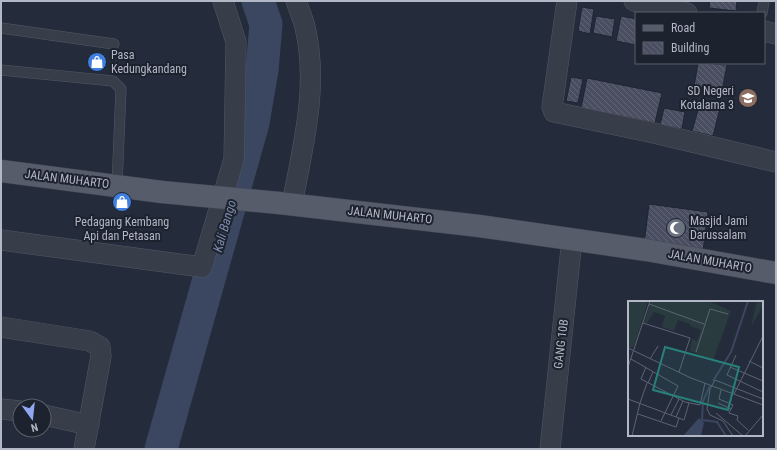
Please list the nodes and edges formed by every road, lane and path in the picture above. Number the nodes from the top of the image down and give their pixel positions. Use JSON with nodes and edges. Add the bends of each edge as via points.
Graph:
{"nodes":[{"id":1,"x":223,"y":1,"type":"edge"},
{"id":2,"x":296,"y":1,"type":"edge"},
{"id":3,"x":567,"y":1,"type":"edge"},
{"id":4,"x":634,"y":1,"type":"edge"},
{"id":5,"x":764,"y":1,"type":"edge"},
{"id":6,"x":683,"y":12,"type":"edge"},
{"id":7,"x":762,"y":12,"type":"edge"},
{"id":8,"x":1,"y":28,"type":"edge"},
{"id":9,"x":765,"y":31,"type":"edge"},
{"id":10,"x":776,"y":34,"type":"edge"},
{"id":11,"x":114,"y":44,"type":"dead end"},
{"id":12,"x":1,"y":70,"type":"edge"},
{"id":13,"x":776,"y":162,"type":"edge"},
{"id":14,"x":1,"y":171,"type":"edge"},
{"id":15,"x":117,"y":186,"type":"junction"},
{"id":16,"x":285,"y":204,"type":"junction"},
{"id":17,"x":572,"y":239,"type":"junction"},
{"id":18,"x":1,"y":240,"type":"edge"},
{"id":19,"x":776,"y":273,"type":"edge"},
{"id":20,"x":1,"y":327,"type":"edge"},
{"id":21,"x":1,"y":410,"type":"edge"},
{"id":22,"x":12,"y":411,"type":"edge"},
{"id":23,"x":52,"y":417,"type":"edge"},
{"id":24,"x":88,"y":425,"type":"junction"},
{"id":25,"x":84,"y":449,"type":"edge"},
{"id":26,"x":550,"y":449,"type":"edge"}],
"edges":[{"from":1,"to":18,"type":"street","via":[[236,42],[234,159],[202,267]]},
{"from":2,"to":16,"type":"street","via":[[305,27],[311,66],[309,111]]},
{"from":3,"to":13,"type":"street","via":[[552,107],[554,112]]},
{"from":4,"to":6,"type":"street"},
{"from":5,"to":7,"type":"lane"},
{"from":8,"to":11,"type":"lane"},
{"from":9,"to":10,"type":"street"},
{"from":12,"to":15,"type":"lane","via":[[117,83],[120,89]]},
{"from":14,"to":15,"type":"main road","name":"JALAN MUHARTO"},
{"from":15,"to":16,"type":"main road","name":"JALAN MUHARTO","bridge":true},
{"from":16,"to":17,"type":"main road","name":"JALAN MUHARTO","via":[[439,220]]},
{"from":17,"to":19,"type":"main road","name":"JALAN MUHARTO"},
{"from":17,"to":26,"type":"street","name":"GANG 10B"},
{"from":20,"to":24,"type":"street","via":[[90,341],[100,347],[101,356]]},
{"from":21,"to":22,"type":"street"},
{"from":23,"to":24,"type":"street"},
{"from":24,"to":25,"type":"street"}]}
